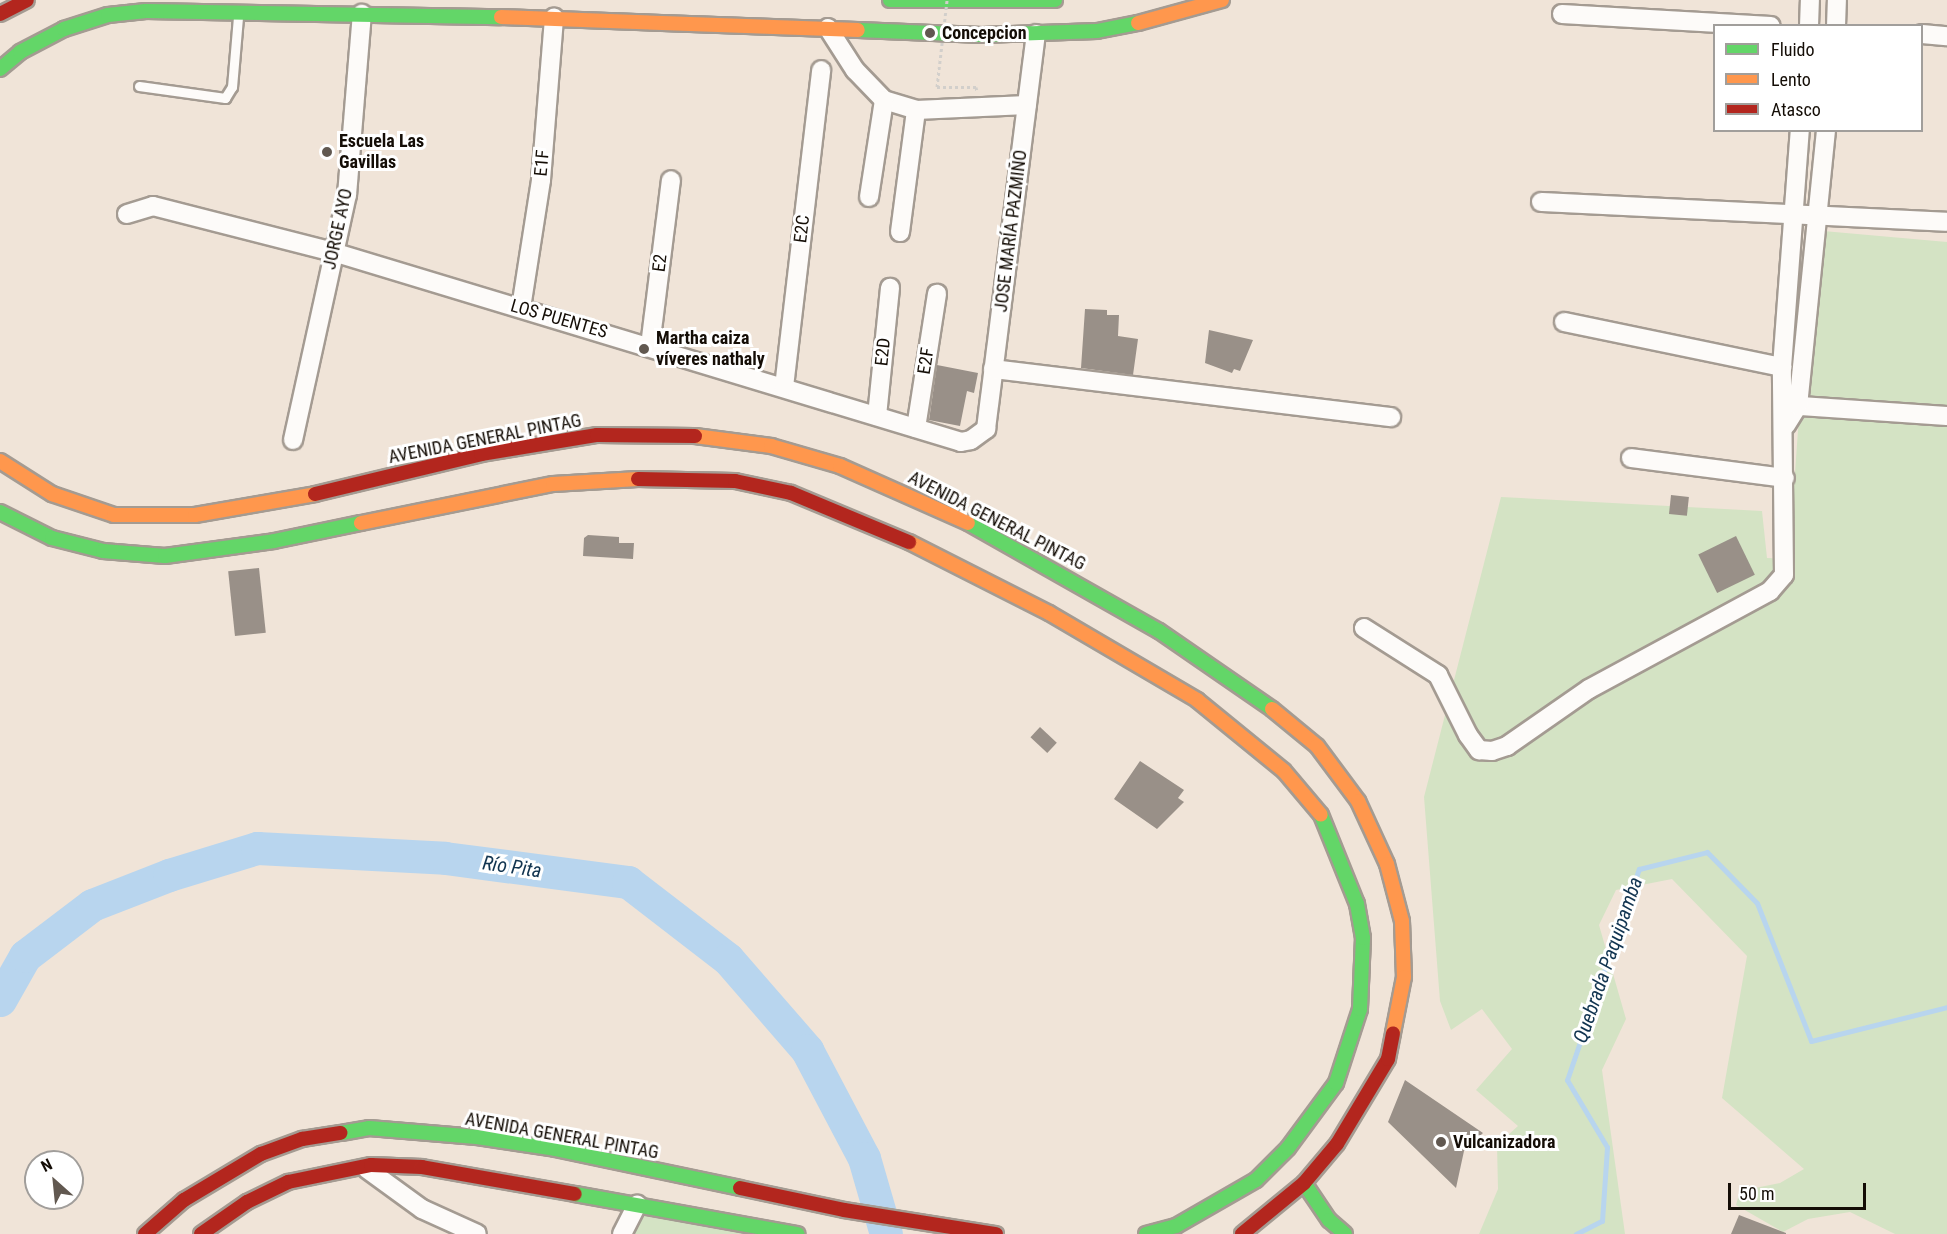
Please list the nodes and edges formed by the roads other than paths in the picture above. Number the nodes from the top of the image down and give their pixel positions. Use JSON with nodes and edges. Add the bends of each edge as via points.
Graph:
{"nodes":[{"id":1,"x":27,"y":0,"type":"edge"},
{"id":2,"x":890,"y":0,"type":"edge"},
{"id":3,"x":1055,"y":0,"type":"edge"},
{"id":4,"x":1222,"y":0,"type":"edge"},
{"id":5,"x":1810,"y":0,"type":"edge"},
{"id":6,"x":1837,"y":0,"type":"edge"},
{"id":7,"x":1,"y":12,"type":"edge"},
{"id":8,"x":238,"y":12,"type":"junction"},
{"id":9,"x":362,"y":14,"type":"junction"},
{"id":10,"x":1562,"y":14,"type":"dead end"},
{"id":11,"x":554,"y":18,"type":"junction"},
{"id":12,"x":1736,"y":24,"type":"edge"},
{"id":13,"x":1809,"y":24,"type":"edge"},
{"id":14,"x":1836,"y":24,"type":"edge"},
{"id":15,"x":828,"y":28,"type":"junction"},
{"id":16,"x":1036,"y":34,"type":"junction"},
{"id":17,"x":1923,"y":34,"type":"edge"},
{"id":18,"x":1947,"y":36,"type":"edge"},
{"id":19,"x":0,"y":69,"type":"edge"},
{"id":20,"x":821,"y":70,"type":"dead end"},
{"id":21,"x":139,"y":86,"type":"dead end"},
{"id":22,"x":885,"y":100,"type":"junction"},
{"id":23,"x":1027,"y":105,"type":"junction"},
{"id":24,"x":916,"y":110,"type":"junction"},
{"id":25,"x":1800,"y":132,"type":"edge"},
{"id":26,"x":1826,"y":132,"type":"edge"},
{"id":27,"x":671,"y":180,"type":"dead end"},
{"id":28,"x":869,"y":197,"type":"dead end"},
{"id":29,"x":1541,"y":202,"type":"dead end"},
{"id":30,"x":1794,"y":213,"type":"junction"},
{"id":31,"x":127,"y":214,"type":"dead end"},
{"id":32,"x":1818,"y":214,"type":"junction"},
{"id":33,"x":1947,"y":222,"type":"edge"},
{"id":34,"x":900,"y":232,"type":"dead end"},
{"id":35,"x":333,"y":252,"type":"junction"},
{"id":36,"x":890,"y":288,"type":"dead end"},
{"id":37,"x":937,"y":294,"type":"dead end"},
{"id":38,"x":521,"y":308,"type":"junction"},
{"id":39,"x":1564,"y":322,"type":"dead end"},
{"id":40,"x":650,"y":346,"type":"junction"},
{"id":41,"x":1782,"y":367,"type":"junction"},
{"id":42,"x":993,"y":369,"type":"junction"},
{"id":43,"x":784,"y":387,"type":"junction"},
{"id":44,"x":1789,"y":405,"type":"junction"},
{"id":45,"x":877,"y":416,"type":"junction"},
{"id":46,"x":1947,"y":416,"type":"edge"},
{"id":47,"x":1391,"y":417,"type":"dead end"},
{"id":48,"x":916,"y":428,"type":"junction"},
{"id":49,"x":986,"y":429,"type":"joint"},
{"id":50,"x":293,"y":440,"type":"dead end"},
{"id":51,"x":1631,"y":458,"type":"dead end"},
{"id":52,"x":0,"y":461,"type":"edge"},
{"id":53,"x":1785,"y":478,"type":"junction"},
{"id":54,"x":0,"y":512,"type":"edge"},
{"id":55,"x":1364,"y":628,"type":"dead end"},
{"id":56,"x":364,"y":1166,"type":"junction"},
{"id":57,"x":1304,"y":1183,"type":"junction"},
{"id":58,"x":637,"y":1205,"type":"junction"},
{"id":59,"x":145,"y":1234,"type":"edge"},
{"id":60,"x":201,"y":1234,"type":"edge"},
{"id":61,"x":477,"y":1234,"type":"edge"},
{"id":62,"x":622,"y":1234,"type":"edge"},
{"id":63,"x":797,"y":1234,"type":"edge"},
{"id":64,"x":990,"y":1234,"type":"edge"},
{"id":65,"x":1146,"y":1234,"type":"edge"},
{"id":66,"x":1242,"y":1234,"type":"edge"},
{"id":67,"x":1345,"y":1234,"type":"edge"}],
"edges":[{"from":1,"to":7,"type":"main road"},
{"from":2,"to":3,"type":"main road"},
{"from":4,"to":16,"type":"main road","via":[[1165,18],[1097,31]]},
{"from":5,"to":13,"type":"street"},
{"from":6,"to":14,"type":"street"},
{"from":8,"to":9,"type":"main road"},
{"from":8,"to":19,"type":"main road","via":[[171,10],[108,15],[64,28],[20,52]]},
{"from":8,"to":21,"type":"lane","via":[[232,87],[225,98]]},
{"from":9,"to":11,"type":"main road"},
{"from":9,"to":35,"type":"street","name":"JORGE AYO","via":[[347,195]]},
{"from":10,"to":12,"type":"street"},
{"from":11,"to":15,"type":"main road"},
{"from":11,"to":38,"type":"street","name":"E1F","via":[[541,180]]},
{"from":15,"to":16,"type":"main road"},
{"from":15,"to":22,"type":"street","via":[[855,70]]},
{"from":16,"to":23,"type":"street","name":"JOSE MARÍA PAZMIÑO"},
{"from":17,"to":18,"type":"street"},
{"from":20,"to":43,"type":"street","name":"E2C"},
{"from":22,"to":24,"type":"street"},
{"from":22,"to":28,"type":"street"},
{"from":23,"to":24,"type":"street"},
{"from":23,"to":42,"type":"street","name":"JOSE MARÍA PAZMIÑO"},
{"from":24,"to":34,"type":"street"},
{"from":25,"to":30,"type":"street"},
{"from":26,"to":32,"type":"street"},
{"from":27,"to":40,"type":"street","name":"E2"},
{"from":29,"to":30,"type":"street"},
{"from":30,"to":32,"type":"street"},
{"from":30,"to":41,"type":"street"},
{"from":31,"to":35,"type":"street","name":"LOS PUENTES","via":[[153,206]]},
{"from":32,"to":33,"type":"street"},
{"from":32,"to":44,"type":"street"},
{"from":35,"to":38,"type":"street","name":"LOS PUENTES"},
{"from":35,"to":50,"type":"street","name":"JORGE AYO"},
{"from":36,"to":45,"type":"street","name":"E2D"},
{"from":37,"to":48,"type":"street","name":"E2F"},
{"from":38,"to":40,"type":"street","name":"LOS PUENTES"},
{"from":39,"to":41,"type":"street"},
{"from":40,"to":43,"type":"street","name":"LOS PUENTES"},
{"from":41,"to":44,"type":"street"},
{"from":42,"to":47,"type":"street"},
{"from":42,"to":49,"type":"street","name":"JOSE MARÍA PAZMIÑO"},
{"from":43,"to":45,"type":"street","name":"LOS PUENTES"},
{"from":44,"to":46,"type":"street"},
{"from":44,"to":53,"type":"street"},
{"from":45,"to":48,"type":"street","name":"LOS PUENTES"},
{"from":48,"to":49,"type":"street","name":"LOS PUENTES","via":[[961,442]]},
{"from":51,"to":53,"type":"street"},
{"from":52,"to":57,"type":"main road","name":"AVENIDA GENERAL PINTAG","via":[[52,495],[114,515],[195,515],[321,493],[544,442],[597,435],[680,434],[771,446],[840,466],[936,506],[1046,564],[1256,696],[1317,746],[1358,801],[1386,864],[1402,921],[1404,977],[1391,1049],[1368,1097],[1337,1144]]},
{"from":53,"to":55,"type":"street","via":[[1784,575],[1770,591],[1589,689],[1507,746],[1479,750],[1438,675]]},
{"from":54,"to":65,"type":"main road","via":[[52,538],[103,551],[165,556],[274,541],[553,484],[615,477],[735,481],[791,493],[929,551],[1049,613],[1197,700],[1284,771],[1320,812],[1357,904],[1363,938],[1360,1009],[1336,1083],[1288,1148],[1256,1180],[1217,1204],[1176,1226]]},
{"from":56,"to":58,"type":"main road","via":[[422,1167]]},
{"from":56,"to":60,"type":"main road","via":[[288,1182],[247,1202]]},
{"from":56,"to":61,"type":"street","via":[[423,1209]]},
{"from":57,"to":66,"type":"main road","name":"AVENIDA GENERAL PINTAG"},
{"from":57,"to":67,"type":"main road","via":[[1329,1220]]},
{"from":58,"to":62,"type":"street"},
{"from":58,"to":63,"type":"main road"},
{"from":59,"to":64,"type":"main road","name":"AVENIDA GENERAL PINTAG","via":[[184,1200],[261,1154],[302,1139],[369,1128],[477,1137],[555,1149],[844,1209]]}]}
